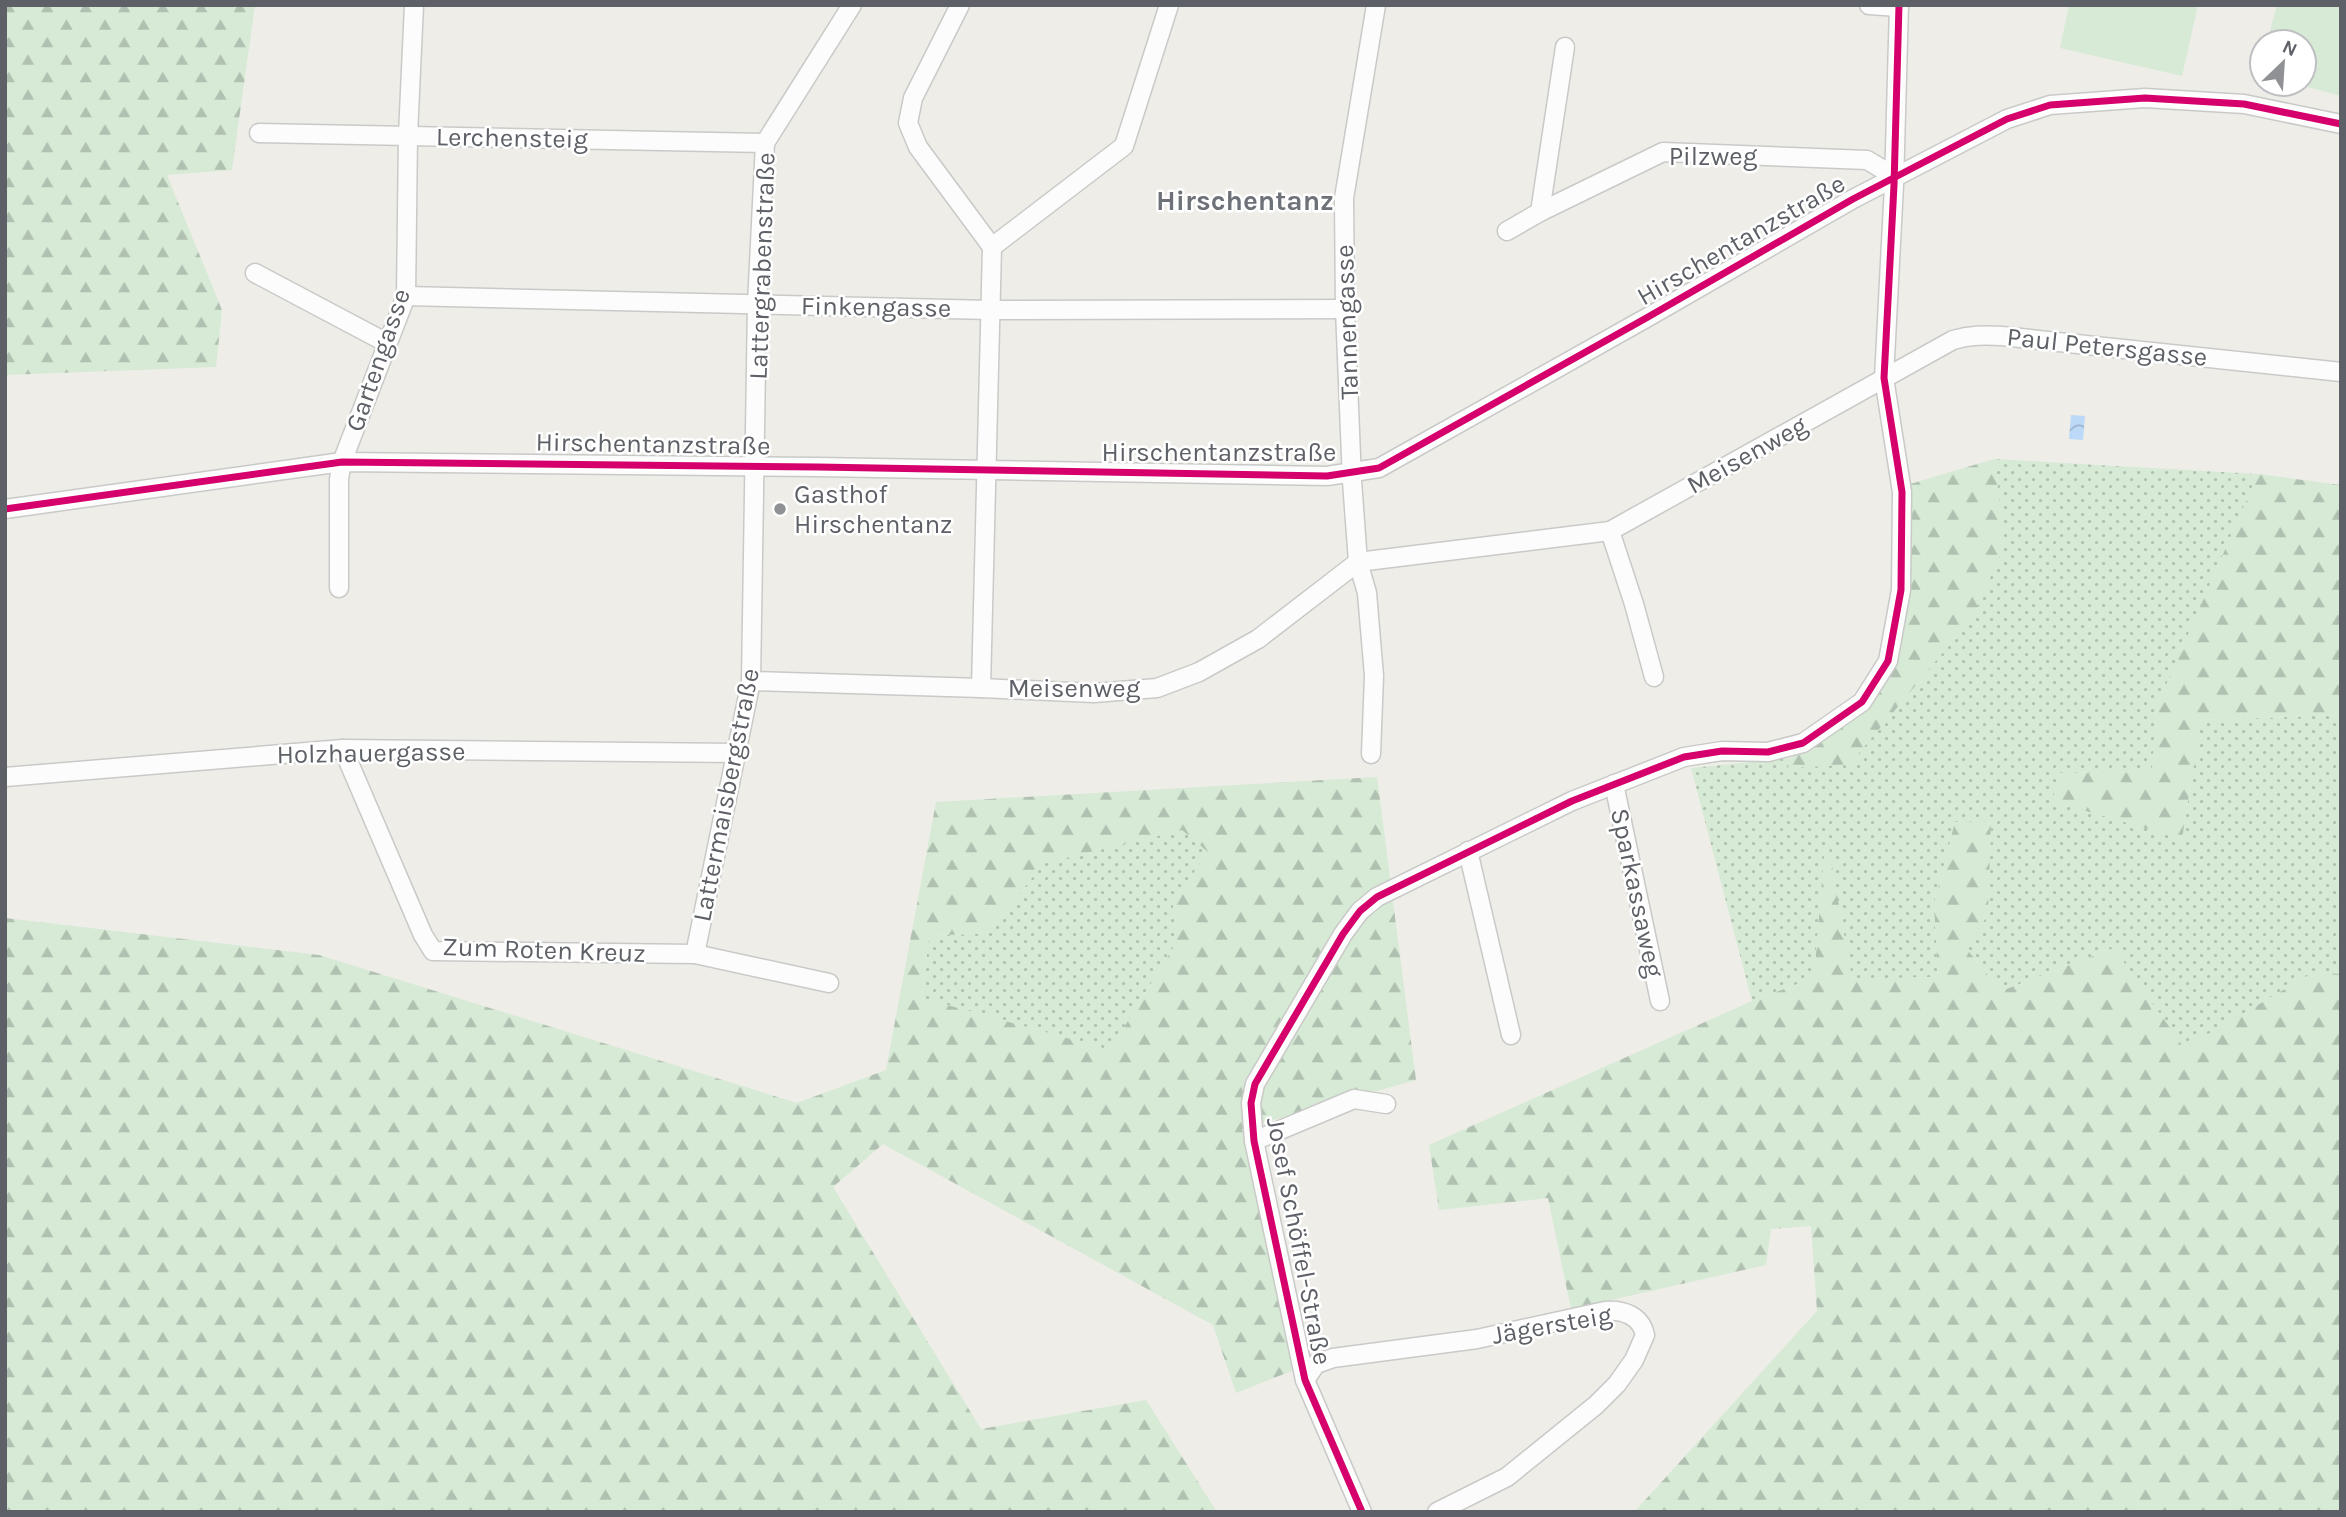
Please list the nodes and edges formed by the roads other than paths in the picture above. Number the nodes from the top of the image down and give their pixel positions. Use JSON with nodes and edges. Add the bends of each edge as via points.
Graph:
{"nodes":[{"id":1,"x":414,"y":5,"type":"edge"},
{"id":2,"x":852,"y":5,"type":"edge"},
{"id":3,"x":960,"y":5,"type":"edge"},
{"id":4,"x":1168,"y":5,"type":"edge"},
{"id":5,"x":1376,"y":5,"type":"edge"},
{"id":6,"x":1869,"y":5,"type":"edge"},
{"id":7,"x":1899,"y":6,"type":"edge"},
{"id":8,"x":1565,"y":47,"type":"dead end"},
{"id":9,"x":2341,"y":124,"type":"edge"},
{"id":10,"x":259,"y":133,"type":"dead end"},
{"id":11,"x":408,"y":135,"type":"junction"},
{"id":12,"x":765,"y":144,"type":"junction"},
{"id":13,"x":1894,"y":176,"type":"junction"},
{"id":14,"x":1540,"y":212,"type":"junction"},
{"id":15,"x":1507,"y":231,"type":"dead end"},
{"id":16,"x":992,"y":247,"type":"junction"},
{"id":17,"x":255,"y":273,"type":"dead end"},
{"id":18,"x":406,"y":296,"type":"junction"},
{"id":19,"x":757,"y":304,"type":"junction"},
{"id":20,"x":1345,"y":309,"type":"junction"},
{"id":21,"x":990,"y":310,"type":"junction"},
{"id":22,"x":387,"y":343,"type":"junction"},
{"id":23,"x":2341,"y":372,"type":"edge"},
{"id":24,"x":1884,"y":378,"type":"junction"},
{"id":25,"x":342,"y":462,"type":"junction"},
{"id":26,"x":756,"y":467,"type":"junction"},
{"id":27,"x":988,"y":472,"type":"junction"},
{"id":28,"x":1352,"y":473,"type":"junction"},
{"id":29,"x":5,"y":509,"type":"edge"},
{"id":30,"x":1610,"y":531,"type":"junction"},
{"id":31,"x":1358,"y":562,"type":"junction"},
{"id":32,"x":338,"y":588,"type":"dead end"},
{"id":33,"x":1654,"y":677,"type":"dead end"},
{"id":34,"x":751,"y":681,"type":"junction"},
{"id":35,"x":982,"y":688,"type":"junction"},
{"id":36,"x":343,"y":749,"type":"junction"},
{"id":37,"x":738,"y":753,"type":"junction"},
{"id":38,"x":1371,"y":754,"type":"dead end"},
{"id":39,"x":5,"y":777,"type":"edge"},
{"id":40,"x":1614,"y":784,"type":"junction"},
{"id":41,"x":1468,"y":851,"type":"junction"},
{"id":42,"x":695,"y":954,"type":"junction"},
{"id":43,"x":829,"y":983,"type":"dead end"},
{"id":44,"x":1660,"y":1001,"type":"dead end"},
{"id":45,"x":1511,"y":1035,"type":"dead end"},
{"id":46,"x":1386,"y":1104,"type":"dead end"},
{"id":47,"x":1254,"y":1141,"type":"junction"},
{"id":48,"x":1305,"y":1380,"type":"junction"},
{"id":49,"x":1362,"y":1512,"type":"edge"},
{"id":50,"x":1437,"y":1512,"type":"edge"}],
"edges":[{"from":1,"to":11,"type":"street","name":"Gartengasse"},
{"from":2,"to":12,"type":"street","name":"Lattergrabenstraße"},
{"from":3,"to":16,"type":"street","via":[[913,98],[908,123],[918,147]]},
{"from":4,"to":16,"type":"street","via":[[1124,146]]},
{"from":5,"to":20,"type":"street","name":"Tannengasse","via":[[1343,198]]},
{"from":6,"to":7,"type":"street"},
{"from":7,"to":13,"type":"street","name":"Josef Schöffel-Straße"},
{"from":8,"to":14,"type":"street"},
{"from":9,"to":13,"type":"street","name":"Hirschentanzstraße","via":[[2244,104],[2194,100],[2145,98],[2050,105],[2007,119]]},
{"from":10,"to":11,"type":"street","name":"Lerchensteig"},
{"from":11,"to":12,"type":"street","name":"Lerchensteig"},
{"from":11,"to":18,"type":"street","name":"Gartengasse"},
{"from":12,"to":19,"type":"street","name":"Lattergrabenstraße"},
{"from":13,"to":14,"type":"street","name":"Pilzweg","via":[[1867,160],[1663,152]]},
{"from":13,"to":24,"type":"street","name":"Josef Schöffel-Straße"},
{"from":13,"to":28,"type":"street","name":"Hirschentanzstraße","via":[[1379,468]]},
{"from":14,"to":15,"type":"street","name":"Pilzweg"},
{"from":16,"to":21,"type":"street"},
{"from":17,"to":22,"type":"street"},
{"from":18,"to":19,"type":"street","name":"Finkengasse"},
{"from":18,"to":22,"type":"street","name":"Gartengasse"},
{"from":19,"to":21,"type":"street","name":"Finkengasse"},
{"from":19,"to":26,"type":"street","name":"Lattergrabenstraße"},
{"from":20,"to":21,"type":"street","name":"Finkengasse"},
{"from":20,"to":28,"type":"street","name":"Tannengasse"},
{"from":21,"to":27,"type":"street"},
{"from":22,"to":25,"type":"street","name":"Gartengasse"},
{"from":23,"to":24,"type":"street","name":"Paul Petersgasse","via":[[1980,334],[1953,340]]},
{"from":24,"to":30,"type":"street","name":"Meisenweg"},
{"from":24,"to":40,"type":"street","name":"Josef Schöffel-Straße","via":[[1902,492],[1901,590],[1888,661],[1862,702],[1803,743],[1768,752],[1722,751],[1684,757]]},
{"from":25,"to":26,"type":"street","name":"Hirschentanzstraße"},
{"from":25,"to":29,"type":"street","name":"Hirschentanzstraße"},
{"from":25,"to":32,"type":"street"},
{"from":26,"to":27,"type":"street","name":"Hirschentanzstraße"},
{"from":26,"to":34,"type":"street","name":"Lattermaisbergstraße"},
{"from":27,"to":28,"type":"street","name":"Hirschentanzstraße"},
{"from":27,"to":35,"type":"street"},
{"from":28,"to":31,"type":"street"},
{"from":30,"to":31,"type":"street","name":"Meisenweg"},
{"from":30,"to":33,"type":"street"},
{"from":31,"to":35,"type":"street","name":"Meisenweg","via":[[1258,639],[1173,683],[1138,691],[1094,693]]},
{"from":31,"to":38,"type":"street","via":[[1367,593],[1374,676]]},
{"from":34,"to":35,"type":"street","name":"Meisenweg"},
{"from":34,"to":37,"type":"street","name":"Lattermaisbergstraße"},
{"from":36,"to":37,"type":"street","name":"Holzhauergasse"},
{"from":36,"to":39,"type":"street","name":"Holzhauergasse"},
{"from":36,"to":42,"type":"street","name":"Zum Roten Kreuz","via":[[433,951]]},
{"from":37,"to":42,"type":"street","name":"Lattermaisbergstraße"},
{"from":40,"to":41,"type":"street","name":"Josef Schöffel-Straße"},
{"from":40,"to":44,"type":"street","name":"Sparkassaweg"},
{"from":41,"to":45,"type":"street"},
{"from":41,"to":47,"type":"street","name":"Josef Schöffel-Straße","via":[[1377,897],[1343,934],[1255,1084],[1251,1103]]},
{"from":42,"to":43,"type":"street","name":"Zum Roten Kreuz"},
{"from":46,"to":47,"type":"street","name":"Josef Schöffel-Straße","via":[[1354,1099]]},
{"from":47,"to":48,"type":"street","name":"Josef Schöffel-Straße"},
{"from":48,"to":49,"type":"street","name":"Josef Schöffel-Straße"},
{"from":48,"to":50,"type":"street","name":"Jägersteig","via":[[1317,1364],[1333,1358],[1477,1339],[1605,1311],[1622,1312],[1638,1321],[1645,1335],[1639,1351],[1596,1405],[1507,1477]]}]}
